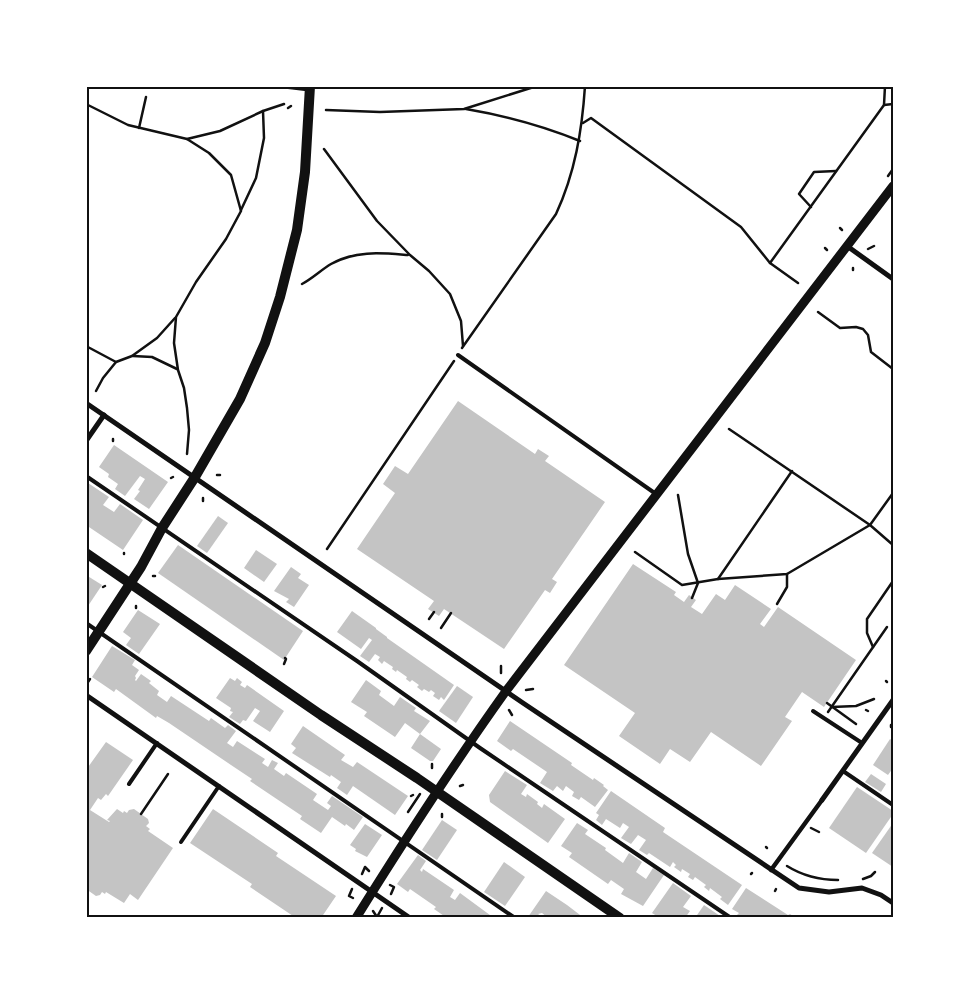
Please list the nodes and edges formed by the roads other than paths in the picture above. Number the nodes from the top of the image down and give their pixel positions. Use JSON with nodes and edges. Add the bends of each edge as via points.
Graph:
{"nodes":[{"id":1,"x":284,"y":86,"type":"edge"},
{"id":2,"x":310,"y":88,"type":"edge"},
{"id":3,"x":893,"y":186,"type":"edge"},
{"id":4,"x":847,"y":246,"type":"junction"},
{"id":5,"x":893,"y":279,"type":"edge"},
{"id":6,"x":458,"y":355,"type":"road end"},
{"id":7,"x":86,"y":403,"type":"edge"},
{"id":8,"x":104,"y":415,"type":"junction"},
{"id":9,"x":86,"y":441,"type":"edge"},
{"id":10,"x":86,"y":476,"type":"edge"},
{"id":11,"x":195,"y":477,"type":"junction"},
{"id":12,"x":656,"y":494,"type":"junction"},
{"id":13,"x":162,"y":528,"type":"junction"},
{"id":14,"x":86,"y":553,"type":"edge"},
{"id":15,"x":130,"y":583,"type":"junction"},
{"id":16,"x":86,"y":623,"type":"edge"},
{"id":17,"x":99,"y":632,"type":"junction"},
{"id":18,"x":86,"y":651,"type":"edge"},
{"id":19,"x":506,"y":691,"type":"junction"},
{"id":20,"x":86,"y":694,"type":"edge"},
{"id":21,"x":893,"y":700,"type":"edge"},
{"id":22,"x":891,"y":707,"type":"edge"},
{"id":23,"x":813,"y":711,"type":"dead end"},
{"id":24,"x":470,"y":740,"type":"junction"},
{"id":25,"x":158,"y":743,"type":"junction"},
{"id":26,"x":862,"y":743,"type":"junction"},
{"id":27,"x":843,"y":771,"type":"junction"},
{"id":28,"x":129,"y":784,"type":"dead end"},
{"id":29,"x":219,"y":785,"type":"junction"},
{"id":30,"x":436,"y":791,"type":"junction"},
{"id":31,"x":822,"y":800,"type":"joint"},
{"id":32,"x":893,"y":805,"type":"edge"},
{"id":33,"x":403,"y":841,"type":"junction"},
{"id":34,"x":180,"y":842,"type":"dead end"},
{"id":35,"x":771,"y":870,"type":"junction"},
{"id":36,"x":372,"y":892,"type":"junction"},
{"id":37,"x":893,"y":903,"type":"edge"},
{"id":38,"x":356,"y":918,"type":"edge"},
{"id":39,"x":410,"y":918,"type":"edge"},
{"id":40,"x":515,"y":918,"type":"edge"},
{"id":41,"x":620,"y":918,"type":"edge"},
{"id":42,"x":731,"y":918,"type":"edge"}],
"edges":[{"from":1,"to":2,"type":"street"},
{"from":2,"to":11,"type":"main road","via":[[305,172],[297,230],[280,297],[265,343],[240,399]]},
{"from":3,"to":4,"type":"street"},
{"from":4,"to":5,"type":"street"},
{"from":4,"to":12,"type":"street"},
{"from":6,"to":12,"type":"lane"},
{"from":7,"to":8,"type":"street"},
{"from":8,"to":9,"type":"street"},
{"from":8,"to":11,"type":"street"},
{"from":10,"to":13,"type":"lane"},
{"from":11,"to":13,"type":"main road"},
{"from":11,"to":19,"type":"street"},
{"from":12,"to":19,"type":"street"},
{"from":13,"to":15,"type":"main road"},
{"from":13,"to":24,"type":"lane"},
{"from":14,"to":15,"type":"main road"},
{"from":15,"to":17,"type":"main road"},
{"from":15,"to":30,"type":"main road"},
{"from":16,"to":17,"type":"lane"},
{"from":17,"to":18,"type":"main road"},
{"from":17,"to":33,"type":"lane"},
{"from":19,"to":24,"type":"street"},
{"from":19,"to":35,"type":"street"},
{"from":20,"to":25,"type":"street"},
{"from":21,"to":22,"type":"street"},
{"from":22,"to":26,"type":"street"},
{"from":23,"to":26,"type":"lane"},
{"from":24,"to":30,"type":"street"},
{"from":24,"to":42,"type":"lane"},
{"from":25,"to":28,"type":"lane"},
{"from":25,"to":29,"type":"street"},
{"from":26,"to":27,"type":"street"},
{"from":27,"to":31,"type":"street"},
{"from":27,"to":32,"type":"lane"},
{"from":29,"to":34,"type":"lane"},
{"from":29,"to":36,"type":"street"},
{"from":30,"to":33,"type":"street"},
{"from":30,"to":41,"type":"main road"},
{"from":31,"to":35,"type":"street"},
{"from":33,"to":36,"type":"street"},
{"from":33,"to":40,"type":"lane"},
{"from":35,"to":37,"type":"street","via":[[798,888],[829,892],[862,888]]},
{"from":36,"to":38,"type":"street"},
{"from":36,"to":39,"type":"street"}]}
